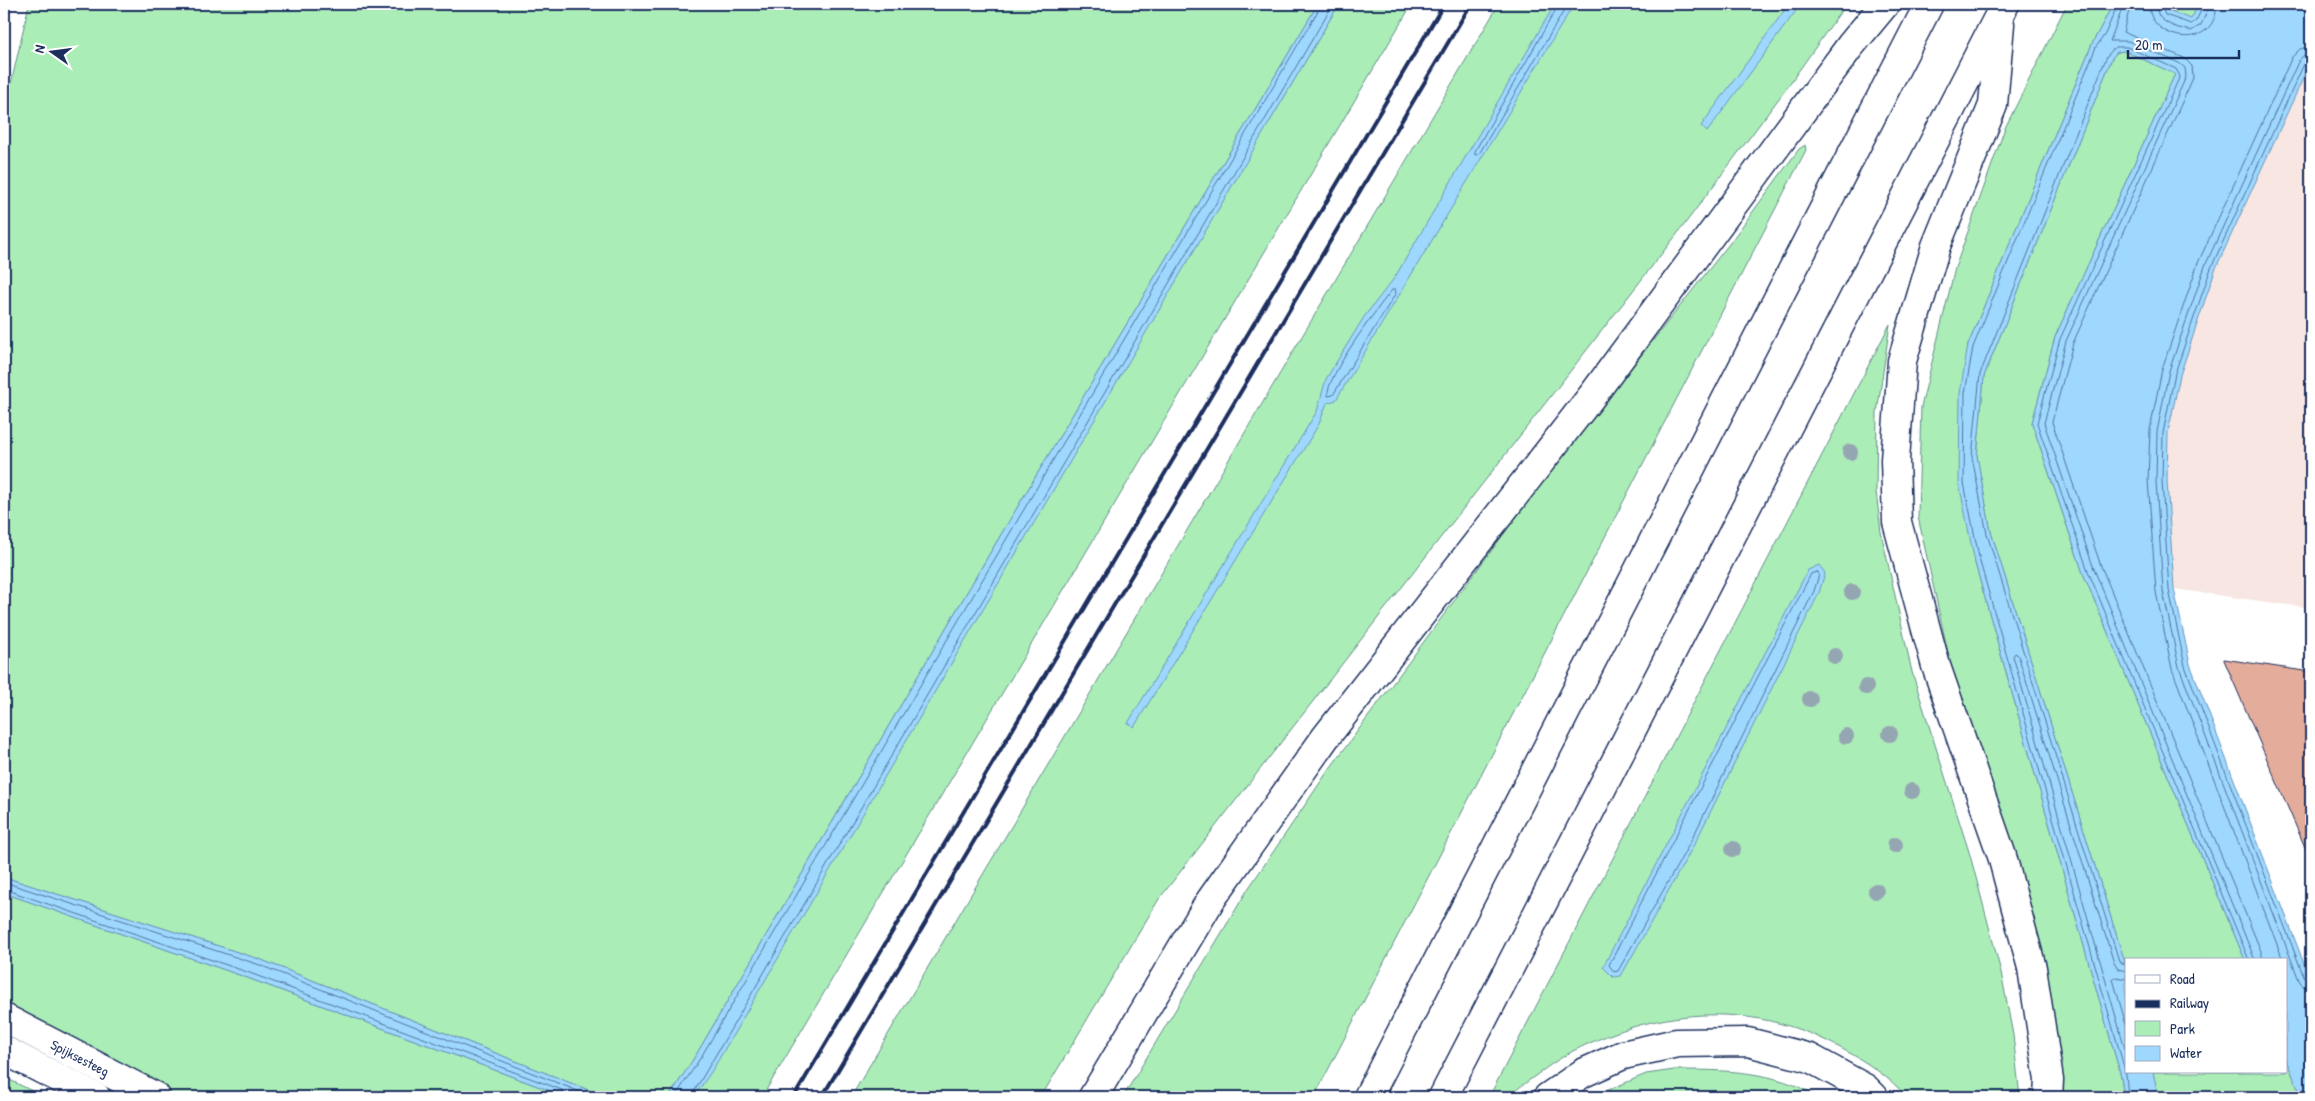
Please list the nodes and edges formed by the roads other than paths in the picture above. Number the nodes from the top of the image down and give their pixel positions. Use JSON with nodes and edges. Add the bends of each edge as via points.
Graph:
{"nodes":[{"id":1,"x":1885,"y":4,"type":"edge"},
{"id":2,"x":1929,"y":4,"type":"edge"},
{"id":3,"x":2003,"y":7,"type":"edge"},
{"id":4,"x":4,"y":1018,"type":"edge"},
{"id":5,"x":4,"y":1050,"type":"edge"},
{"id":6,"x":96,"y":1097,"type":"edge"},
{"id":7,"x":156,"y":1097,"type":"edge"},
{"id":8,"x":1093,"y":1097,"type":"edge"},
{"id":9,"x":1368,"y":1097,"type":"edge"},
{"id":10,"x":1443,"y":1097,"type":"edge"},
{"id":11,"x":1548,"y":1097,"type":"edge"},
{"id":12,"x":1874,"y":1097,"type":"edge"},
{"id":13,"x":2048,"y":1097,"type":"edge"}],
"edges":[{"from":1,"to":8,"type":"main road","via":[[1851,45],[1595,392],[1325,738],[1210,901]]},
{"from":2,"to":9,"type":"main road"},
{"from":3,"to":10,"type":"main road"},
{"from":3,"to":13,"type":"main road","via":[[1993,105],[1936,246],[1902,361],[1895,460],[1897,522],[1936,666],[2002,856],[2029,959]]},
{"from":4,"to":7,"type":"main road","name":"Spijksesteeg"},
{"from":5,"to":6,"type":"main road","name":"Spijksesteeg"},
{"from":11,"to":12,"type":"main road","via":[[1583,1073],[1623,1055],[1677,1043],[1748,1042],[1810,1058],[1865,1088]]}]}
